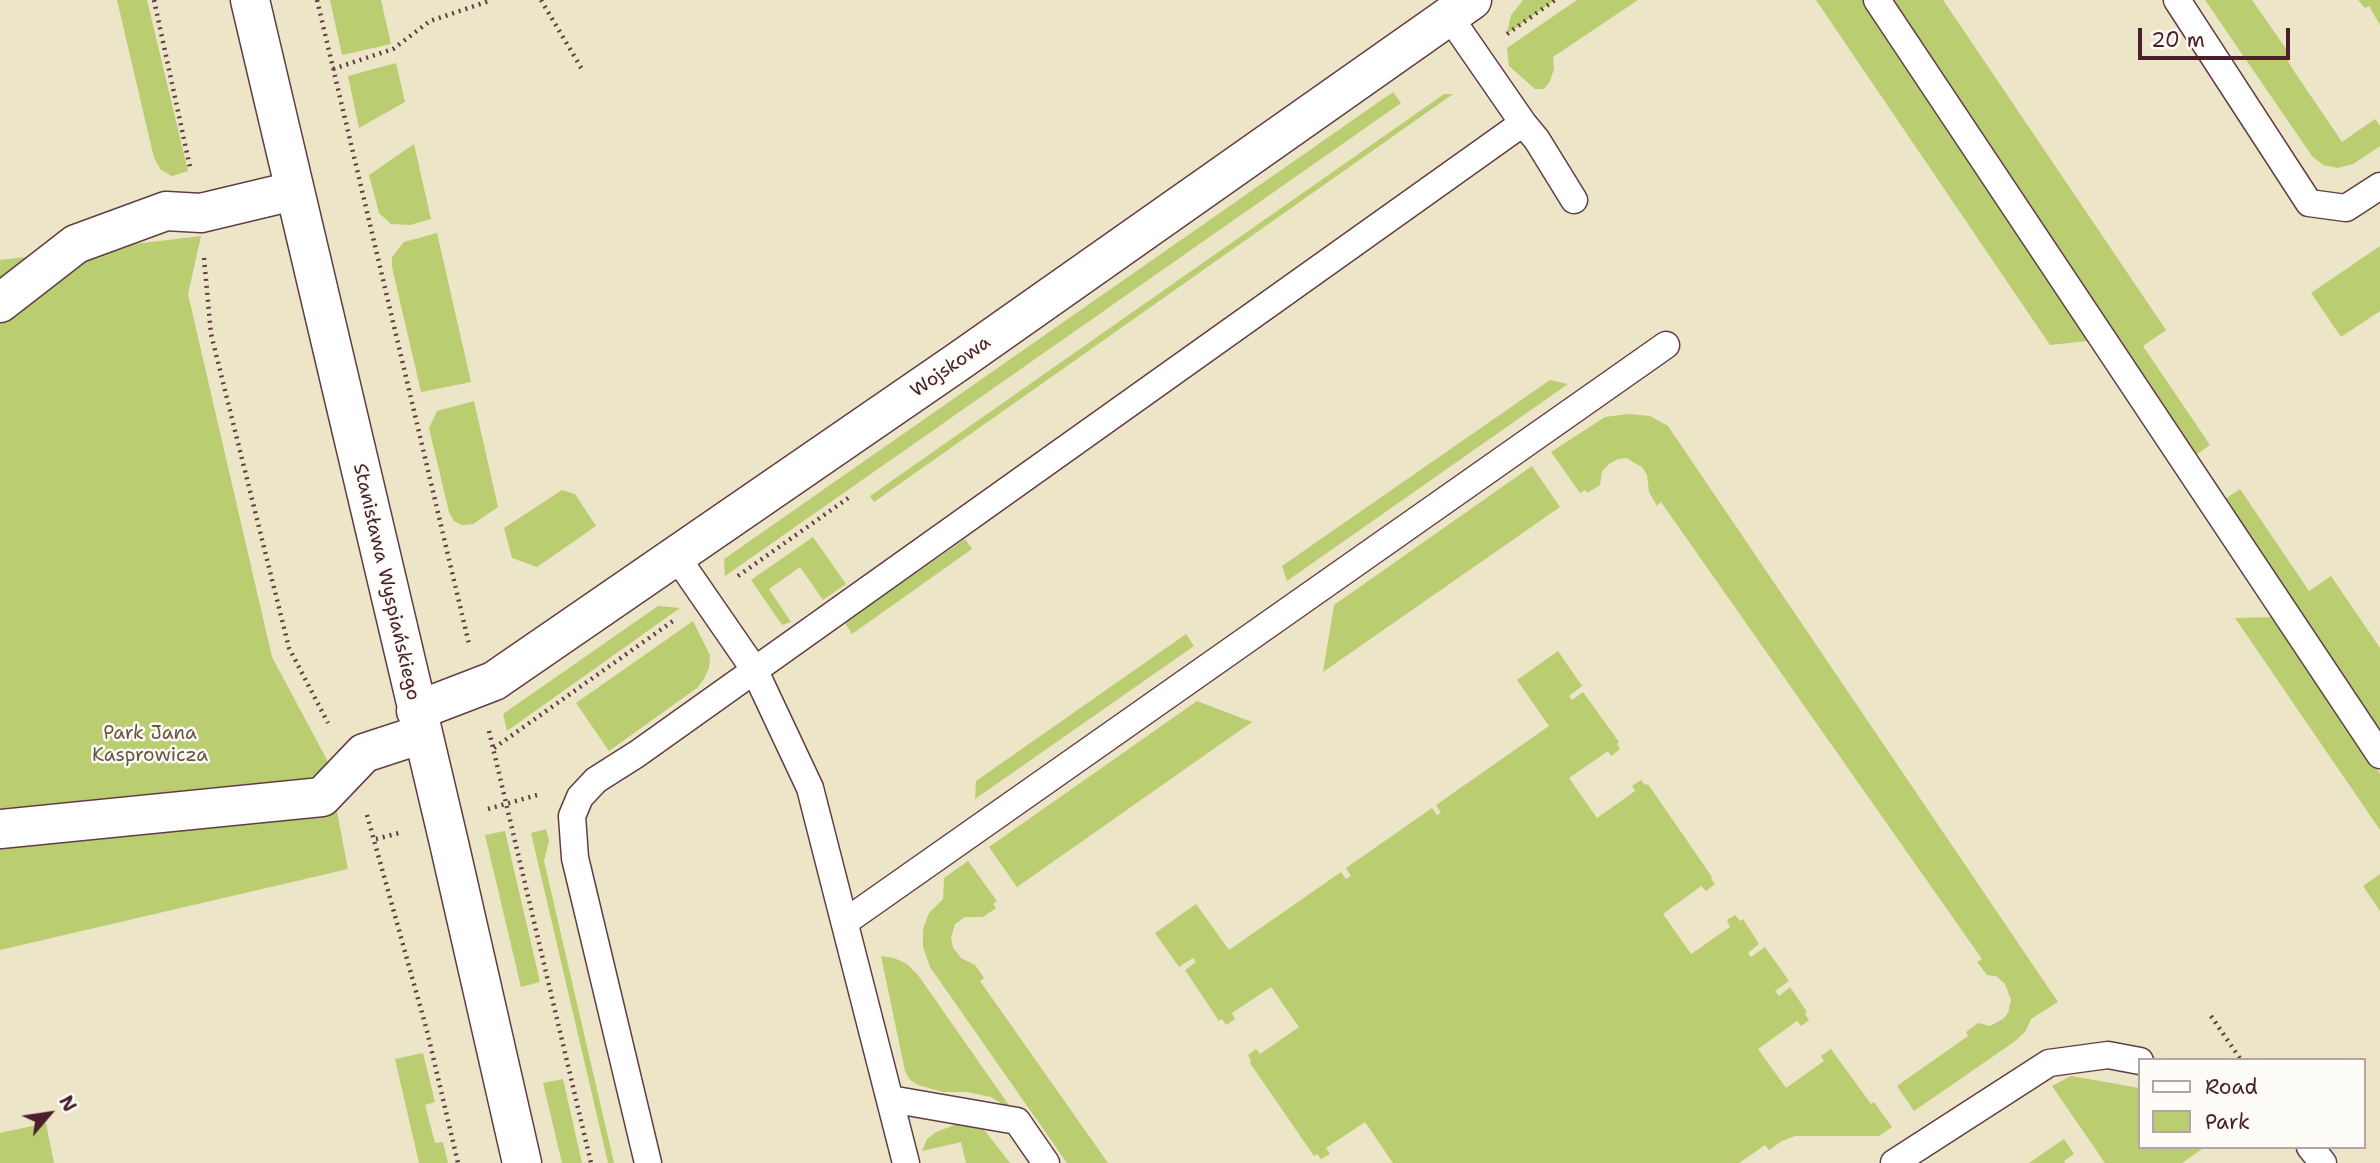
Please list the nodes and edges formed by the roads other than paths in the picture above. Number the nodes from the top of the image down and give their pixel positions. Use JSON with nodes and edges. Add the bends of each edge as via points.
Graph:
{"nodes":[{"id":1,"x":250,"y":0,"type":"edge"},
{"id":2,"x":1877,"y":0,"type":"edge"},
{"id":3,"x":2177,"y":0,"type":"edge"},
{"id":4,"x":1461,"y":8,"type":"edge"},
{"id":5,"x":1530,"y":132,"type":"junction"},
{"id":6,"x":2380,"y":186,"type":"edge"},
{"id":7,"x":293,"y":191,"type":"junction"},
{"id":8,"x":1574,"y":200,"type":"dead end"},
{"id":9,"x":0,"y":303,"type":"edge"},
{"id":10,"x":1666,"y":345,"type":"dead end"},
{"id":11,"x":676,"y":556,"type":"junction"},
{"id":12,"x":754,"y":669,"type":"junction"},
{"id":13,"x":419,"y":722,"type":"junction"},
{"id":14,"x":2380,"y":755,"type":"edge"},
{"id":15,"x":0,"y":829,"type":"edge"},
{"id":16,"x":845,"y":922,"type":"junction"},
{"id":17,"x":2138,"y":1061,"type":"edge"},
{"id":18,"x":890,"y":1099,"type":"junction"},
{"id":19,"x":2312,"y":1149,"type":"edge"},
{"id":20,"x":522,"y":1163,"type":"edge"},
{"id":21,"x":648,"y":1163,"type":"edge"},
{"id":22,"x":906,"y":1163,"type":"edge"},
{"id":23,"x":1046,"y":1163,"type":"edge"},
{"id":24,"x":1894,"y":1163,"type":"edge"},
{"id":25,"x":2323,"y":1163,"type":"edge"}],
"edges":[{"from":1,"to":7,"type":"street","name":"Stanisława Wyspiańskiego"},
{"from":2,"to":14,"type":"lane"},
{"from":3,"to":6,"type":"lane","via":[[2309,203],[2346,208]]},
{"from":4,"to":5,"type":"lane"},
{"from":4,"to":11,"type":"street","name":"Wojskowa"},
{"from":5,"to":8,"type":"lane"},
{"from":5,"to":12,"type":"lane"},
{"from":7,"to":9,"type":"street","via":[[201,214],[166,211],[76,244]]},
{"from":7,"to":13,"type":"street","name":"Stanisława Wyspiańskiego"},
{"from":10,"to":16,"type":"lane"},
{"from":11,"to":12,"type":"lane"},
{"from":11,"to":13,"type":"street","name":"Wojskowa","via":[[494,681]]},
{"from":12,"to":16,"type":"lane","via":[[810,788]]},
{"from":12,"to":21,"type":"lane","via":[[596,780],[580,797],[572,816],[575,858]]},
{"from":13,"to":15,"type":"street","name":"Wojskowa","via":[[364,753],[322,797]]},
{"from":13,"to":20,"type":"street","name":"Stanisława Wyspiańskiego"},
{"from":16,"to":18,"type":"lane"},
{"from":17,"to":24,"type":"lane","via":[[2108,1055],[2049,1063]]},
{"from":18,"to":22,"type":"lane"},
{"from":18,"to":23,"type":"lane","via":[[1017,1121]]},
{"from":19,"to":25,"type":"lane"}]}
